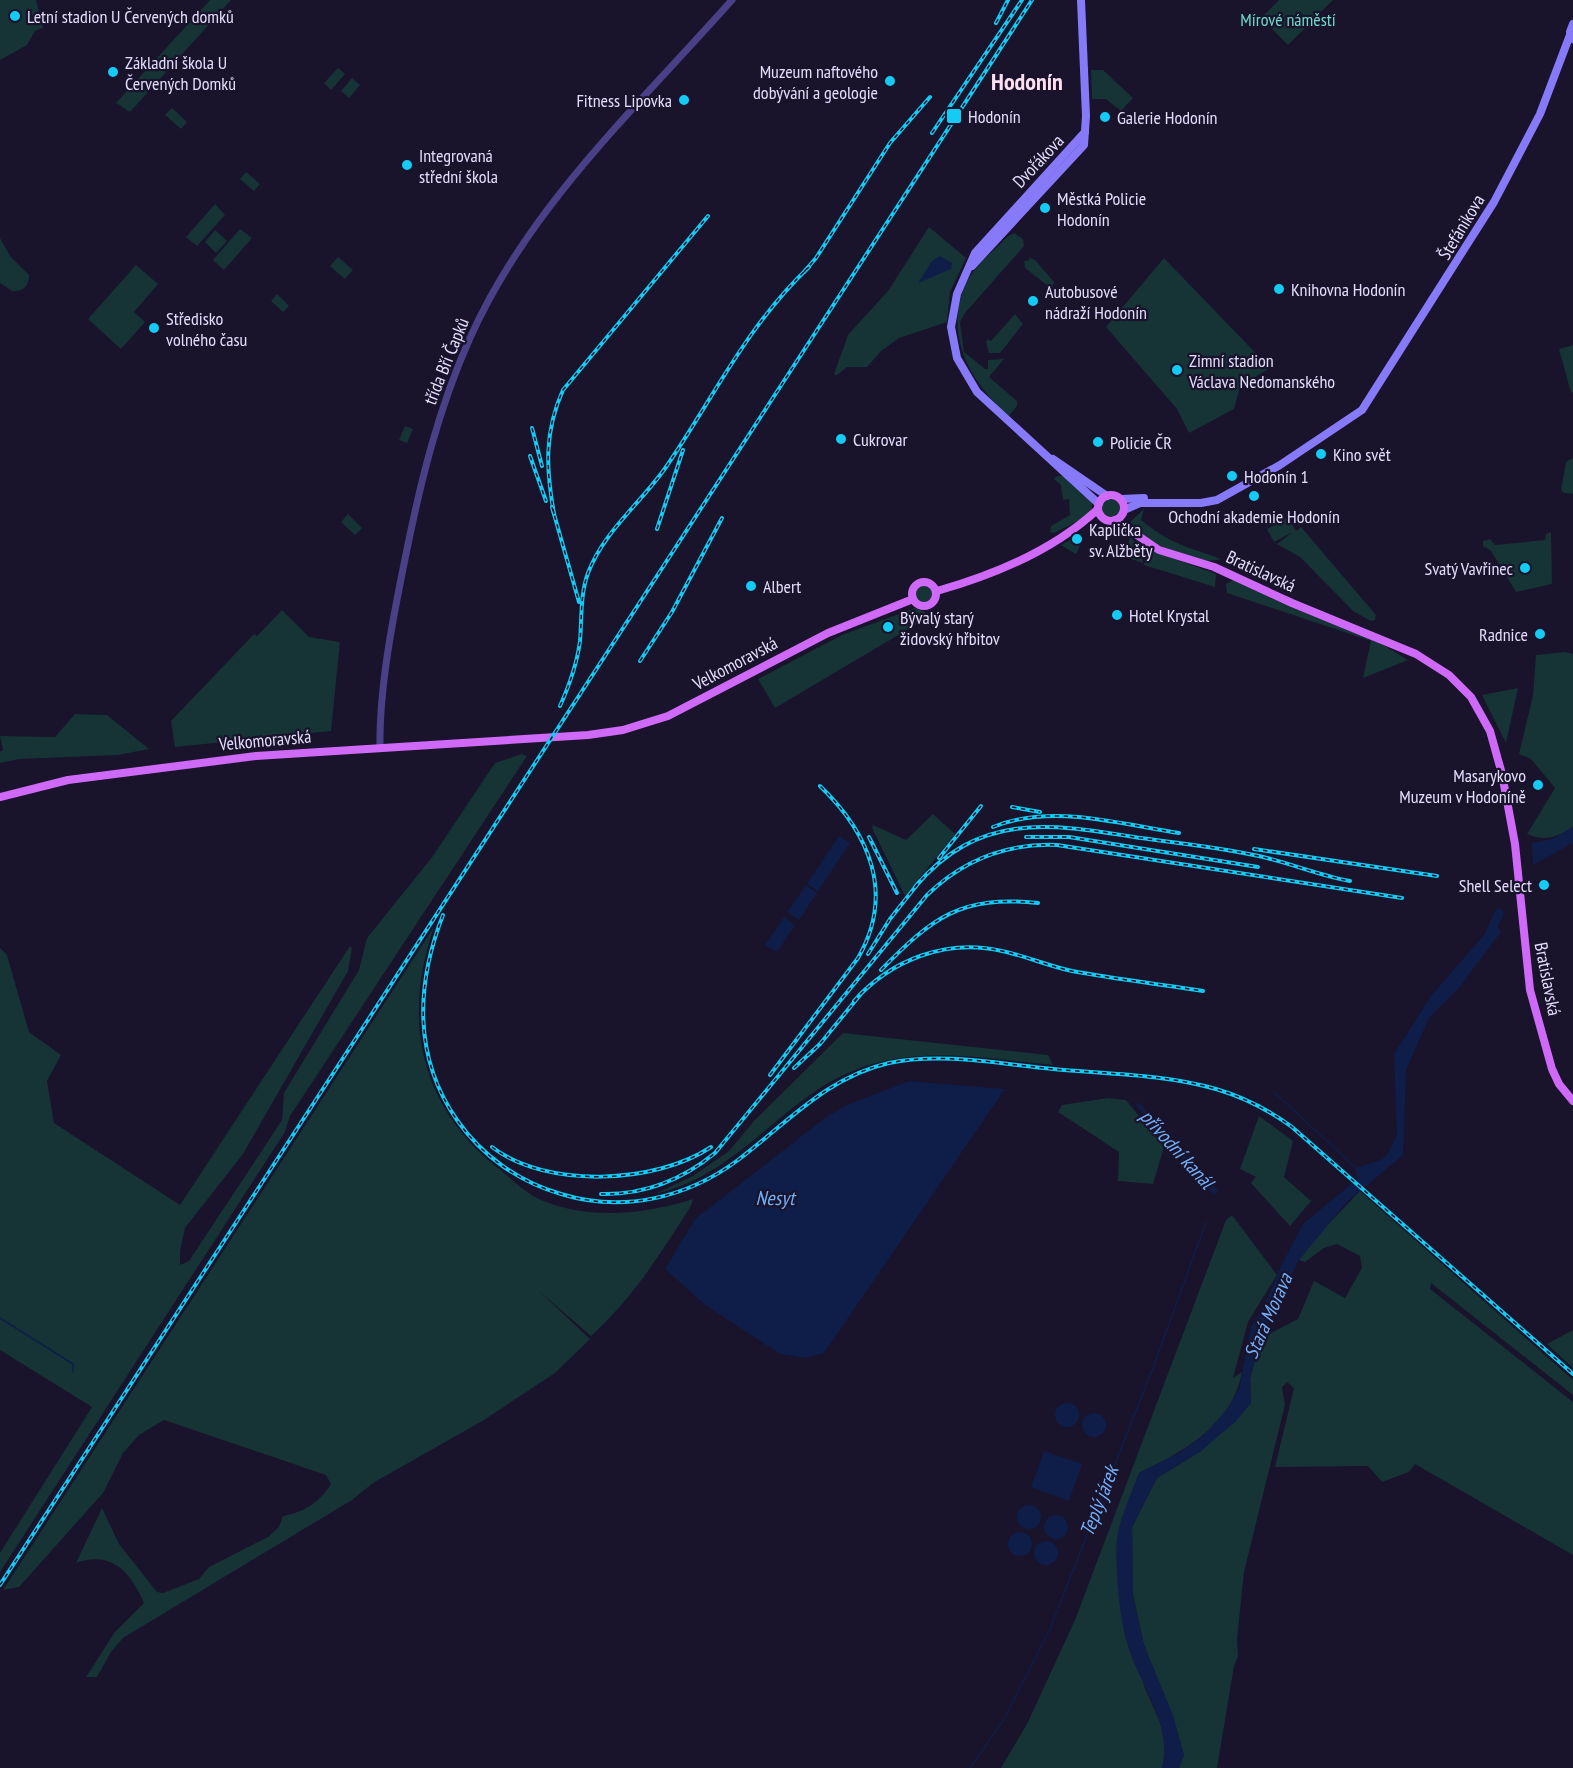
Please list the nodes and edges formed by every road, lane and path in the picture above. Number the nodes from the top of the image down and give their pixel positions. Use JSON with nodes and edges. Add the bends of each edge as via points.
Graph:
{"nodes":[{"id":1,"x":732,"y":0,"type":"edge"},
{"id":2,"x":1081,"y":0,"type":"edge"},
{"id":3,"x":1573,"y":24,"type":"edge"},
{"id":4,"x":1572,"y":38,"type":"edge"},
{"id":5,"x":1052,"y":458,"type":"junction"},
{"id":6,"x":1107,"y":496,"type":"junction"},
{"id":7,"x":1121,"y":499,"type":"junction"},
{"id":8,"x":1166,"y":502,"type":"junction"},
{"id":9,"x":1099,"y":507,"type":"junction"},
{"id":10,"x":1124,"y":512,"type":"junction"},
{"id":11,"x":1104,"y":518,"type":"junction"},
{"id":12,"x":1115,"y":520,"type":"junction"},
{"id":13,"x":1070,"y":531,"type":"junction"},
{"id":14,"x":1134,"y":533,"type":"junction"},
{"id":15,"x":937,"y":591,"type":"junction"},
{"id":16,"x":913,"y":599,"type":"junction"},
{"id":17,"x":380,"y":748,"type":"junction"},
{"id":18,"x":0,"y":797,"type":"edge"},
{"id":19,"x":1573,"y":1101,"type":"edge"}],
"edges":[{"from":1,"to":17,"type":"street","name":"třída Bří Čapků","via":[[550,206],[501,279],[470,337],[444,400],[413,517],[391,641]]},
{"from":2,"to":5,"type":"main road","name":"Dvořákova","via":[[1085,132],[975,253],[959,286],[952,319],[953,343],[961,368],[984,400]]},
{"from":3,"to":4,"type":"main road"},
{"from":4,"to":8,"type":"main road","name":"Štefánikova","via":[[1540,114],[1494,202],[1362,410],[1280,465],[1217,500]]},
{"from":5,"to":6,"type":"main road","name":"Dvořákova"},
{"from":5,"to":9,"type":"main road","name":"Dvořákova"},
{"from":6,"to":7,"type":"main road"},
{"from":6,"to":9,"type":"main road","name":"Velkomoravská"},
{"from":7,"to":8,"type":"main road"},
{"from":7,"to":10,"type":"main road"},
{"from":8,"to":10,"type":"main road","via":[[1136,503]]},
{"from":9,"to":11,"type":"main road"},
{"from":9,"to":13,"type":"main road","name":"Velkomoravská"},
{"from":10,"to":12,"type":"main road"},
{"from":10,"to":14,"type":"main road","name":"Bratislavská"},
{"from":11,"to":12,"type":"main road"},
{"from":11,"to":13,"type":"main road","name":"Velkomoravská"},
{"from":12,"to":14,"type":"main road","name":"Bratislavská"},
{"from":13,"to":15,"type":"main road","name":"Velkomoravská","via":[[997,571]]},
{"from":14,"to":19,"type":"main road","name":"Bratislavská","via":[[1159,550],[1214,567],[1439,667],[1471,697],[1490,731],[1502,774],[1516,855],[1530,990],[1552,1069],[1558,1084]]},
{"from":15,"to":16,"type":"main road","name":"Velkomoravská","via":[[935,601],[929,605],[918,605]]},
{"from":15,"to":16,"type":"main road","name":"Velkomoravská","via":[[930,583],[921,582],[913,589]]},
{"from":16,"to":17,"type":"main road","name":"Velkomoravská","via":[[828,633],[668,716],[623,730]]},
{"from":17,"to":18,"type":"main road","name":"Velkomoravská","via":[[270,754],[82,778]]}]}
